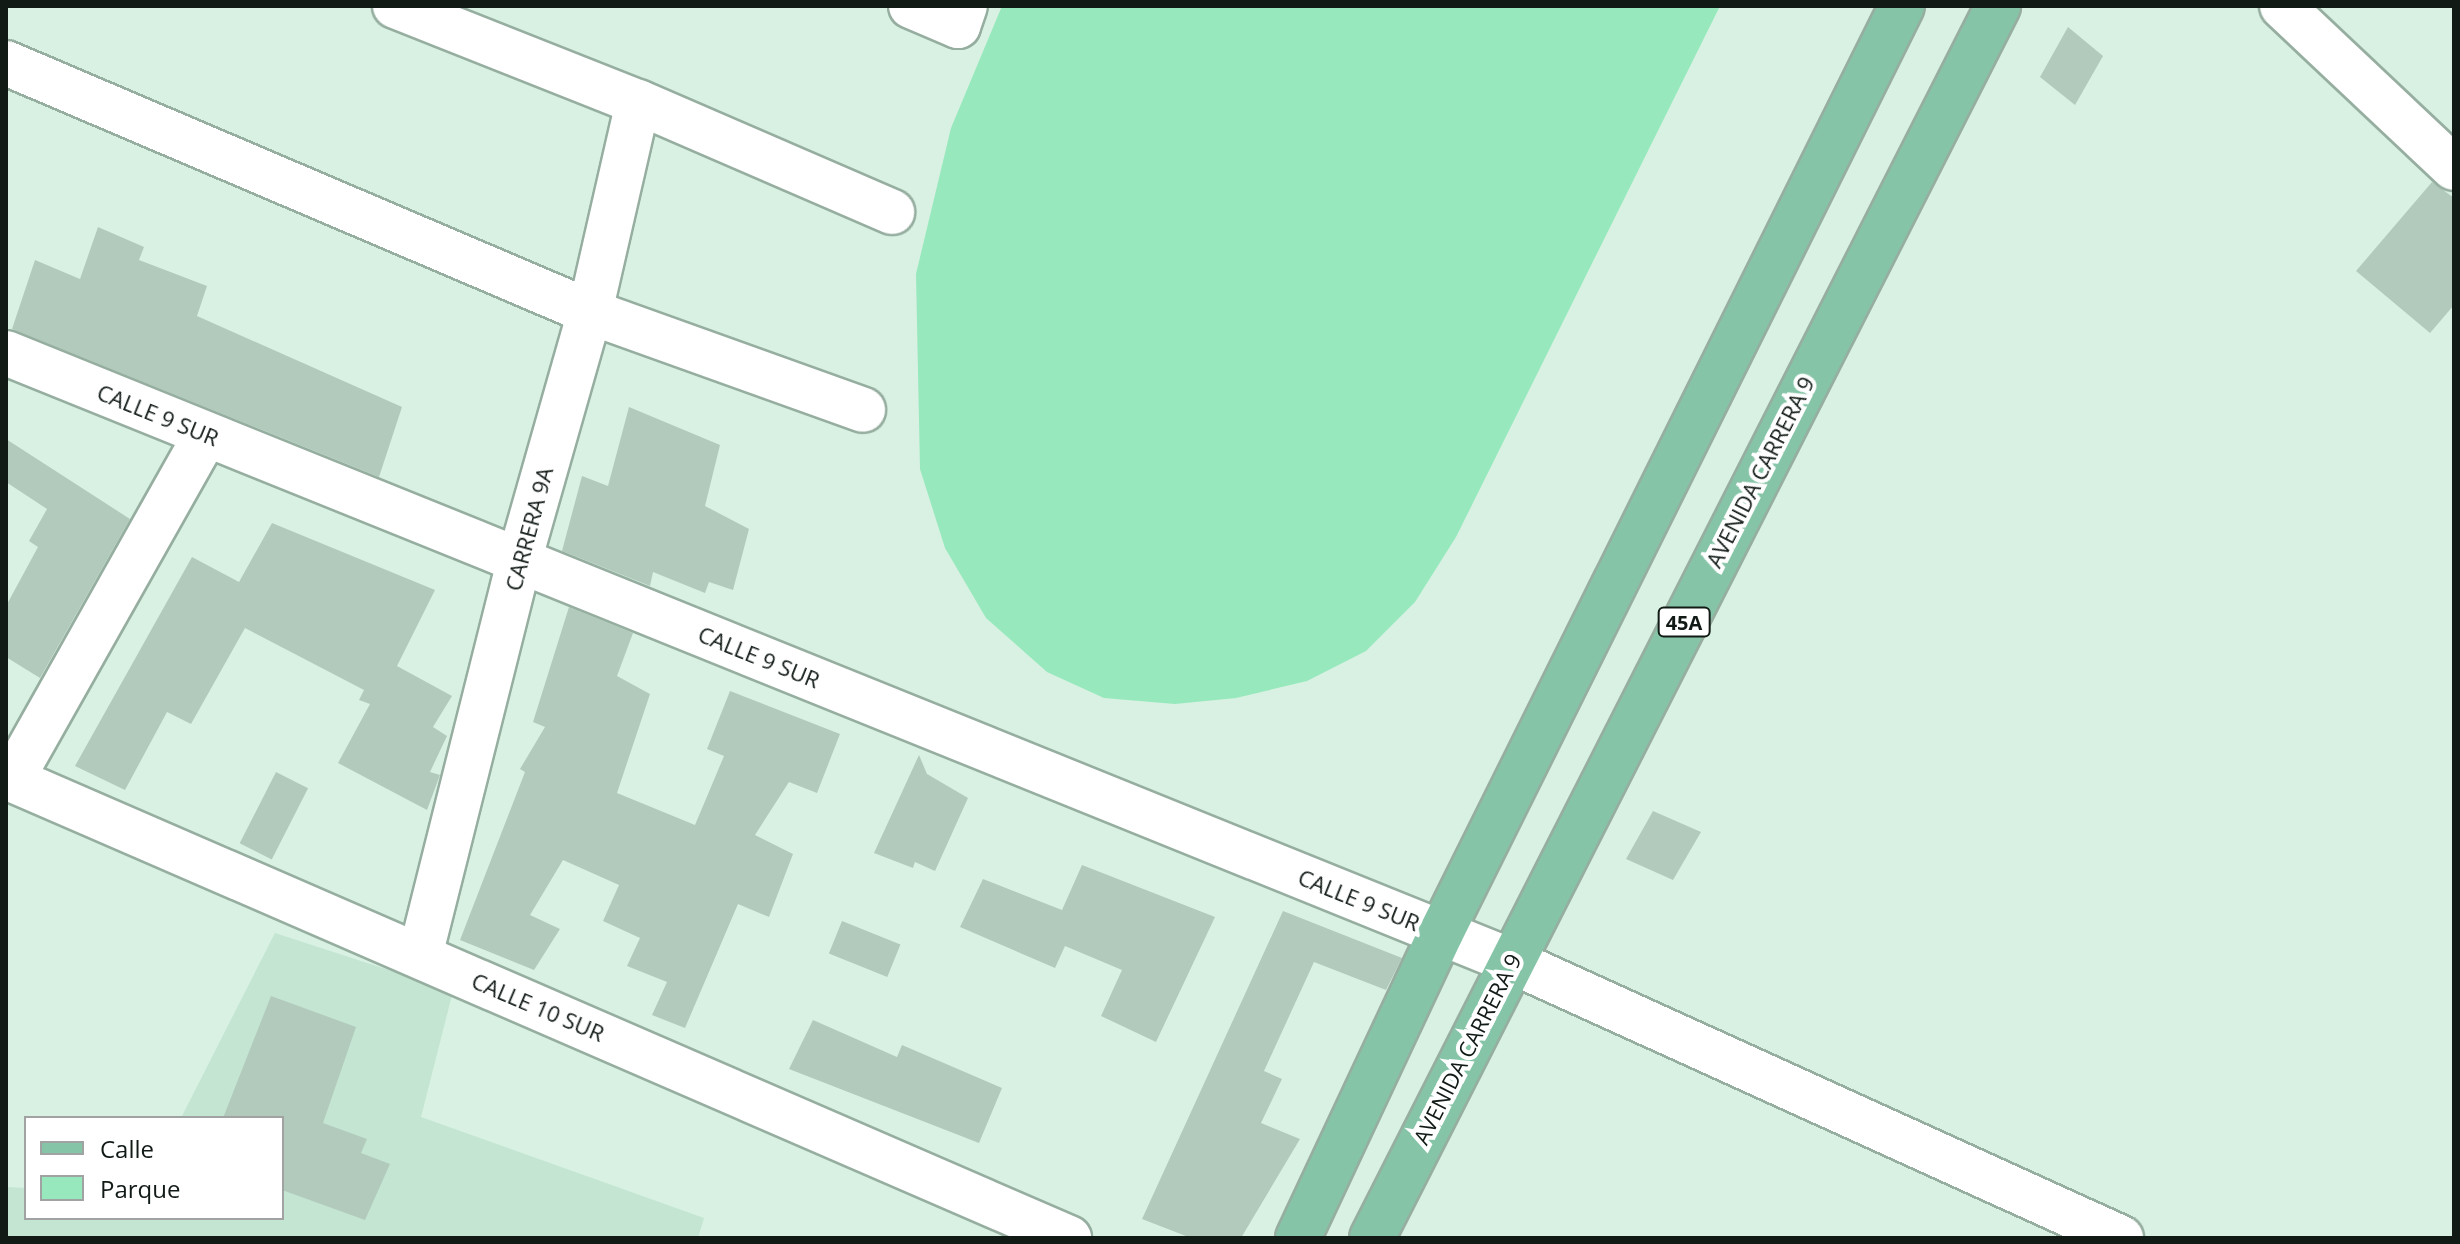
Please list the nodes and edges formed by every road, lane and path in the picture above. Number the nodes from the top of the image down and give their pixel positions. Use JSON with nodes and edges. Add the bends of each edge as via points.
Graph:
{"nodes":[{"id":1,"x":395,"y":6,"type":"edge"},
{"id":2,"x":911,"y":6,"type":"edge"},
{"id":3,"x":965,"y":6,"type":"edge"},
{"id":4,"x":1902,"y":6,"type":"edge"},
{"id":5,"x":1998,"y":6,"type":"edge"},
{"id":6,"x":2282,"y":6,"type":"edge"},
{"id":7,"x":6,"y":63,"type":"edge"},
{"id":8,"x":638,"y":102,"type":"junction"},
{"id":9,"x":2454,"y":168,"type":"edge"},
{"id":10,"x":892,"y":212,"type":"dead end"},
{"id":11,"x":590,"y":312,"type":"junction"},
{"id":12,"x":6,"y":353,"type":"edge"},
{"id":13,"x":863,"y":410,"type":"dead end"},
{"id":14,"x":206,"y":435,"type":"junction"},
{"id":15,"x":519,"y":561,"type":"junction"},
{"id":16,"x":9,"y":778,"type":"edge"},
{"id":17,"x":1441,"y":933,"type":"junction"},
{"id":18,"x":420,"y":956,"type":"junction"},
{"id":19,"x":1511,"y":961,"type":"junction"},
{"id":20,"x":1069,"y":1238,"type":"edge"},
{"id":21,"x":1298,"y":1238,"type":"edge"},
{"id":22,"x":1372,"y":1238,"type":"edge"},
{"id":23,"x":2121,"y":1238,"type":"edge"}],
"edges":[{"from":1,"to":8,"type":"street"},
{"from":2,"to":3,"type":"street","via":[[958,26]]},
{"from":4,"to":17,"type":"main road"},
{"from":5,"to":19,"type":"main road","name":"AVENIDA CARRERA 9","number":"45A"},
{"from":6,"to":9,"type":"street"},
{"from":7,"to":11,"type":"street"},
{"from":8,"to":10,"type":"street"},
{"from":8,"to":11,"type":"street","name":"CARRERA 9A"},
{"from":11,"to":13,"type":"street"},
{"from":11,"to":15,"type":"street","name":"CARRERA 9A"},
{"from":12,"to":14,"type":"street","name":"CALLE 9 SUR"},
{"from":14,"to":15,"type":"street","name":"CALLE 9 SUR"},
{"from":14,"to":16,"type":"street"},
{"from":15,"to":17,"type":"street","name":"CALLE 9 SUR"},
{"from":15,"to":18,"type":"street","name":"CARRERA 9A"},
{"from":16,"to":18,"type":"street","name":"CALLE 10 SUR"},
{"from":17,"to":19,"type":"street","name":"CALLE 9 SUR"},
{"from":17,"to":21,"type":"main road"},
{"from":18,"to":20,"type":"street","name":"CALLE 10 SUR"},
{"from":19,"to":22,"type":"main road","name":"AVENIDA CARRERA 9","number":"45A"},
{"from":19,"to":23,"type":"street","name":"CALLE 9 SUR"}]}
